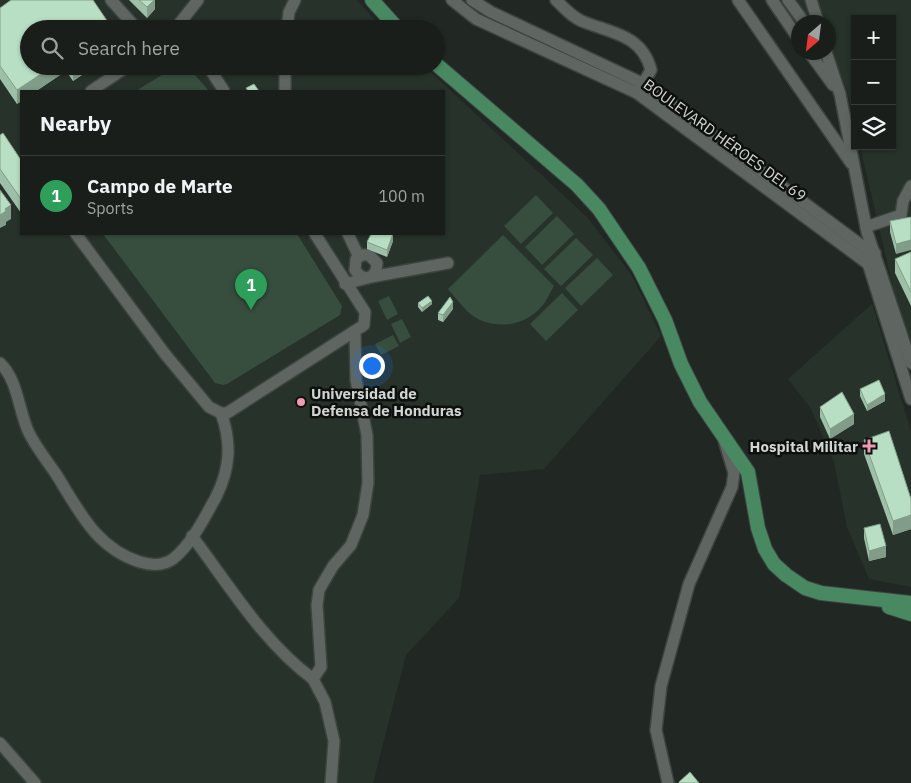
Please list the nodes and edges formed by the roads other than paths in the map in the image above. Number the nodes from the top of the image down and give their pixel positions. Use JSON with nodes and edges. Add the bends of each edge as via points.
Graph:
{"nodes":[{"id":1,"x":111,"y":0,"type":"edge"},
{"id":2,"x":198,"y":0,"type":"edge"},
{"id":3,"x":295,"y":0,"type":"edge"},
{"id":4,"x":372,"y":0,"type":"edge"},
{"id":5,"x":382,"y":0,"type":"edge"},
{"id":6,"x":452,"y":0,"type":"edge"},
{"id":7,"x":472,"y":0,"type":"edge"},
{"id":8,"x":556,"y":0,"type":"edge"},
{"id":9,"x":738,"y":0,"type":"edge"},
{"id":10,"x":772,"y":0,"type":"edge"},
{"id":11,"x":788,"y":0,"type":"edge"},
{"id":12,"x":811,"y":0,"type":"edge"},
{"id":13,"x":799,"y":15,"type":"edge"},
{"id":14,"x":816,"y":15,"type":"edge"},
{"id":15,"x":130,"y":20,"type":"edge"},
{"id":16,"x":182,"y":20,"type":"edge"},
{"id":17,"x":288,"y":20,"type":"edge"},
{"id":18,"x":390,"y":20,"type":"edge"},
{"id":19,"x":399,"y":20,"type":"edge"},
{"id":20,"x":791,"y":28,"type":"edge"},
{"id":21,"x":815,"y":60,"type":"edge"},
{"id":22,"x":828,"y":60,"type":"edge"},
{"id":23,"x":445,"y":71,"type":"edge"},
{"id":24,"x":115,"y":75,"type":"edge"},
{"id":25,"x":214,"y":75,"type":"edge"},
{"id":26,"x":285,"y":75,"type":"edge"},
{"id":27,"x":641,"y":88,"type":"junction"},
{"id":28,"x":93,"y":90,"type":"edge"},
{"id":29,"x":223,"y":90,"type":"edge"},
{"id":30,"x":286,"y":90,"type":"edge"},
{"id":31,"x":840,"y":94,"type":"junction"},
{"id":32,"x":854,"y":166,"type":"junction"},
{"id":33,"x":911,"y":186,"type":"edge"},
{"id":34,"x":866,"y":229,"type":"junction"},
{"id":35,"x":77,"y":235,"type":"edge"},
{"id":36,"x":315,"y":235,"type":"edge"},
{"id":37,"x":348,"y":235,"type":"edge"},
{"id":38,"x":870,"y":250,"type":"junction"},
{"id":39,"x":359,"y":257,"type":"junction"},
{"id":40,"x":448,"y":263,"type":"dead end"},
{"id":41,"x":867,"y":263,"type":"junction"},
{"id":42,"x":878,"y":267,"type":"junction"},
{"id":43,"x":369,"y":277,"type":"junction"},
{"id":44,"x":345,"y":284,"type":"junction"},
{"id":45,"x":355,"y":333,"type":"junction"},
{"id":46,"x":0,"y":363,"type":"edge"},
{"id":47,"x":911,"y":363,"type":"edge"},
{"id":48,"x":911,"y":399,"type":"edge"},
{"id":49,"x":221,"y":414,"type":"junction"},
{"id":50,"x":722,"y":436,"type":"junction"},
{"id":51,"x":192,"y":536,"type":"junction"},
{"id":52,"x":860,"y":597,"type":"junction"},
{"id":53,"x":911,"y":603,"type":"edge"},
{"id":54,"x":911,"y":614,"type":"edge"},
{"id":55,"x":314,"y":679,"type":"junction"},
{"id":56,"x":0,"y":743,"type":"edge"},
{"id":57,"x":35,"y":783,"type":"edge"},
{"id":58,"x":331,"y":783,"type":"edge"},
{"id":59,"x":668,"y":783,"type":"edge"}],
"edges":[{"from":1,"to":15,"type":"street"},
{"from":2,"to":16,"type":"street"},
{"from":3,"to":17,"type":"street"},
{"from":4,"to":18,"type":"main road"},
{"from":5,"to":19,"type":"main road"},
{"from":6,"to":27,"type":"street","name":"BOULEVARD HÉROES DEL 69","via":[[476,19]]},
{"from":7,"to":27,"type":"street","name":"BOULEVARD HÉROES DEL 69"},
{"from":8,"to":27,"type":"street","via":[[583,22],[622,34],[640,47],[651,70]]},
{"from":9,"to":32,"type":"street"},
{"from":10,"to":20,"type":"street"},
{"from":11,"to":13,"type":"street"},
{"from":12,"to":14,"type":"street"},
{"from":21,"to":31,"type":"street"},
{"from":22,"to":31,"type":"street"},
{"from":23,"to":50,"type":"main road","via":[[577,185],[600,209],[639,268],[665,320],[680,364]]},
{"from":24,"to":28,"type":"street"},
{"from":25,"to":29,"type":"street"},
{"from":26,"to":30,"type":"street"},
{"from":27,"to":38,"type":"street","name":"BOULEVARD HÉROES DEL 69"},
{"from":27,"to":41,"type":"street","name":"BOULEVARD HÉROES DEL 69"},
{"from":31,"to":32,"type":"street"},
{"from":32,"to":34,"type":"street"},
{"from":33,"to":34,"type":"street","via":[[903,201],[901,215]]},
{"from":34,"to":38,"type":"street"},
{"from":35,"to":49,"type":"street","via":[[165,354],[208,406]]},
{"from":36,"to":44,"type":"street"},
{"from":37,"to":39,"type":"street"},
{"from":38,"to":41,"type":"street"},
{"from":38,"to":42,"type":"street"},
{"from":39,"to":43,"type":"street","via":[[354,263],[355,270],[360,276]]},
{"from":39,"to":43,"type":"street","via":[[369,255],[375,259],[377,267]]},
{"from":40,"to":43,"type":"street"},
{"from":41,"to":42,"type":"street","name":"BOULEVARD HÉROES DEL 69"},
{"from":41,"to":48,"type":"street"},
{"from":42,"to":47,"type":"street"},
{"from":43,"to":44,"type":"street"},
{"from":44,"to":45,"type":"street","via":[[365,312],[364,325]]},
{"from":45,"to":49,"type":"street"},
{"from":45,"to":55,"type":"street","via":[[356,380],[367,435],[368,483],[363,515],[351,545],[319,590],[321,667]]},
{"from":46,"to":51,"type":"street","via":[[16,390],[29,432],[101,540],[124,557],[155,564],[172,559]]},
{"from":49,"to":51,"type":"street","via":[[228,433],[229,457],[222,483]]},
{"from":50,"to":52,"type":"main road","via":[[748,472],[758,528],[774,564],[805,588]]},
{"from":50,"to":59,"type":"street","via":[[734,473],[732,487],[689,584],[661,686],[656,730]]},
{"from":51,"to":55,"type":"street","via":[[248,615],[301,670]]},
{"from":52,"to":53,"type":"main road"},
{"from":52,"to":54,"type":"main road"},
{"from":55,"to":58,"type":"street","via":[[334,741]]},
{"from":56,"to":57,"type":"street"}]}
